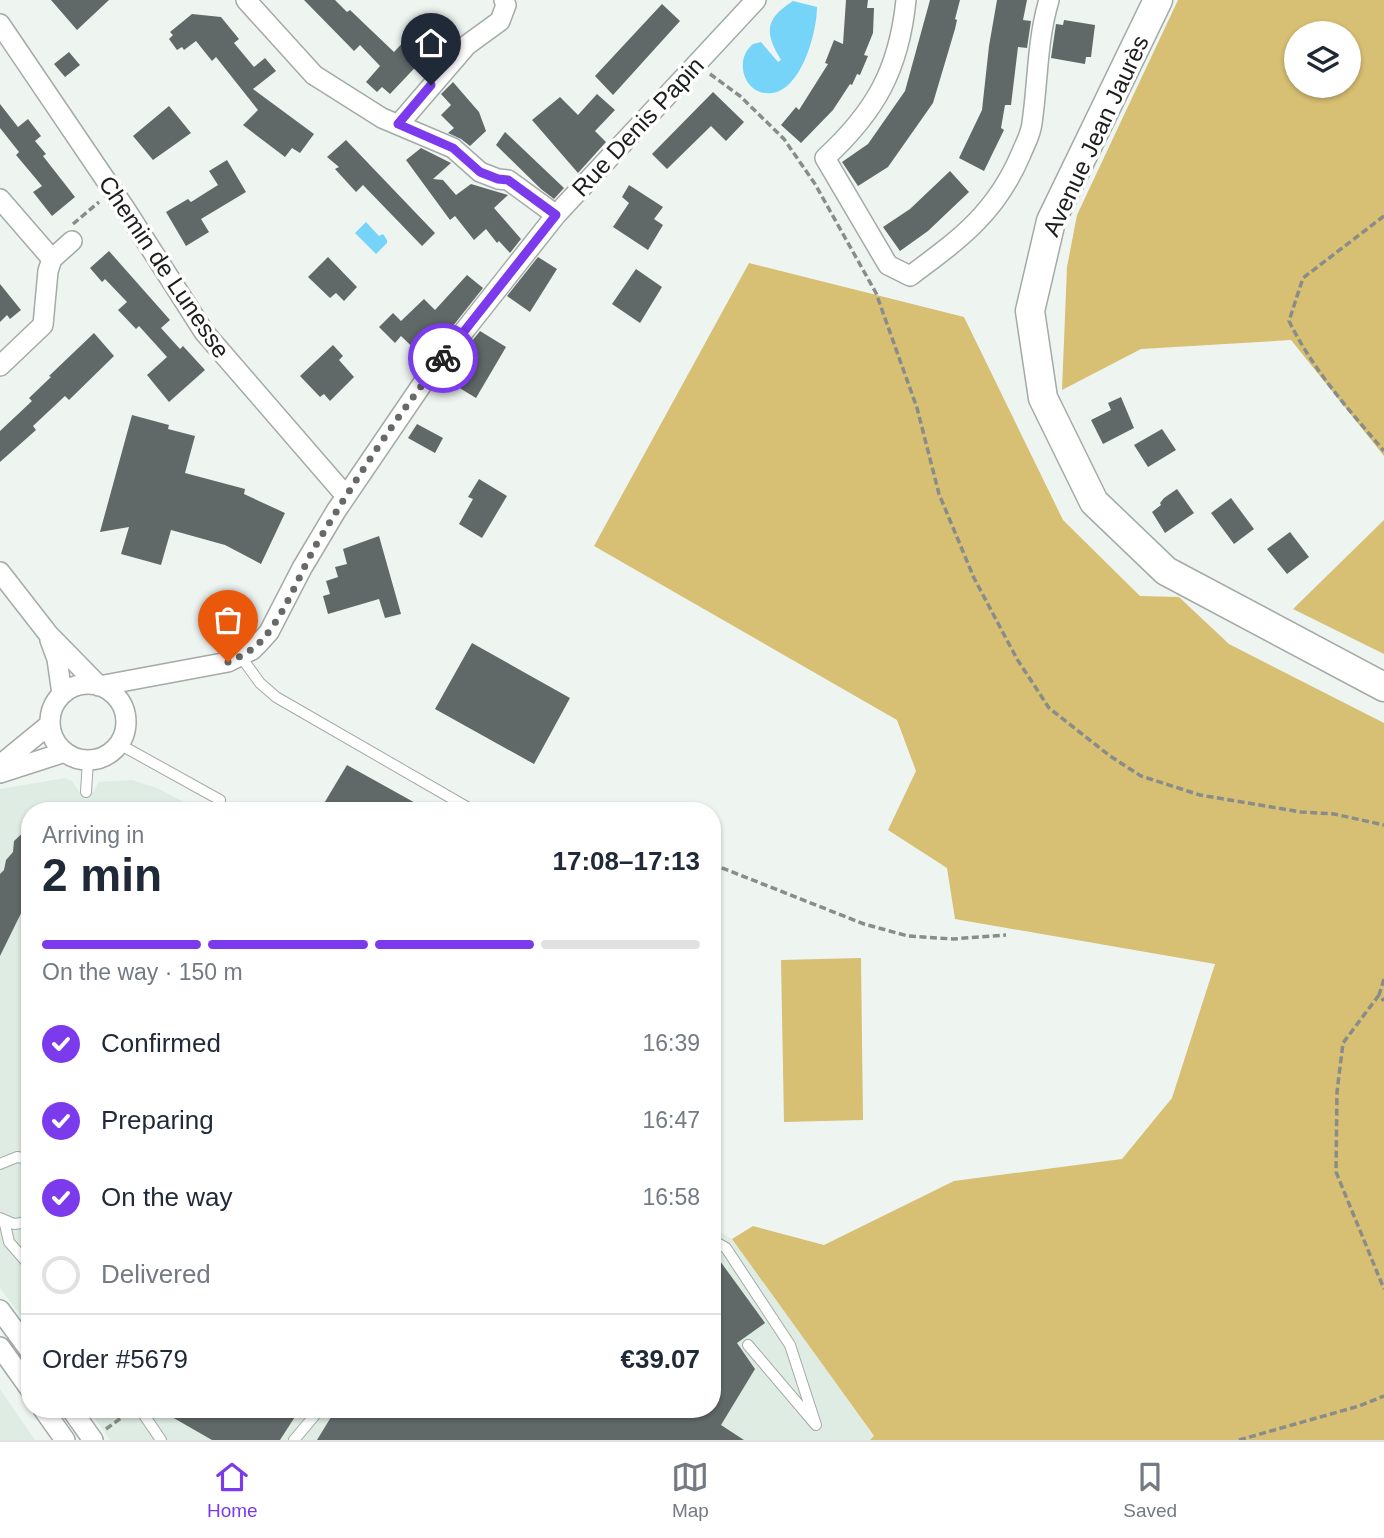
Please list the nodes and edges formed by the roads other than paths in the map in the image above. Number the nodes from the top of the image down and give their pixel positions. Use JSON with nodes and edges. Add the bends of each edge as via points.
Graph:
{"nodes":[{"id":1,"x":246,"y":0,"type":"edge"},
{"id":2,"x":504,"y":0,"type":"edge"},
{"id":3,"x":756,"y":0,"type":"edge"},
{"id":4,"x":906,"y":0,"type":"edge"},
{"id":5,"x":1049,"y":0,"type":"edge"},
{"id":6,"x":1158,"y":0,"type":"edge"},
{"id":7,"x":0,"y":24,"type":"edge"},
{"id":8,"x":398,"y":124,"type":"junction"},
{"id":9,"x":0,"y":199,"type":"edge"},
{"id":10,"x":556,"y":215,"type":"junction"},
{"id":11,"x":72,"y":242,"type":"road end"},
{"id":12,"x":52,"y":259,"type":"junction"},
{"id":13,"x":0,"y":366,"type":"edge"},
{"id":14,"x":346,"y":496,"type":"junction"},
{"id":15,"x":0,"y":572,"type":"edge"},
{"id":16,"x":49,"y":635,"type":"junction"},
{"id":17,"x":242,"y":657,"type":"junction"},
{"id":18,"x":145,"y":676,"type":"junction"},
{"id":19,"x":99,"y":686,"type":"junction"},
{"id":20,"x":1384,"y":687,"type":"edge"},
{"id":21,"x":62,"y":694,"type":"junction"},
{"id":22,"x":124,"y":709,"type":"junction"},
{"id":23,"x":50,"y":724,"type":"junction"},
{"id":24,"x":119,"y":744,"type":"junction"},
{"id":25,"x":65,"y":752,"type":"junction"},
{"id":26,"x":88,"y":760,"type":"junction"},
{"id":27,"x":0,"y":765,"type":"edge"},
{"id":28,"x":0,"y":773,"type":"edge"},
{"id":29,"x":86,"y":792,"type":"dead end"},
{"id":30,"x":220,"y":800,"type":"dead end"},
{"id":31,"x":458,"y":802,"type":"edge"},
{"id":32,"x":21,"y":1158,"type":"edge"},
{"id":33,"x":0,"y":1164,"type":"edge"},
{"id":34,"x":2,"y":1219,"type":"edge"},
{"id":35,"x":21,"y":1223,"type":"edge"},
{"id":36,"x":721,"y":1245,"type":"edge"},
{"id":37,"x":21,"y":1255,"type":"edge"},
{"id":38,"x":0,"y":1310,"type":"edge"},
{"id":39,"x":21,"y":1339,"type":"edge"},
{"id":40,"x":748,"y":1346,"type":"dead end"},
{"id":41,"x":0,"y":1347,"type":"edge"},
{"id":42,"x":21,"y":1376,"type":"edge"},
{"id":43,"x":49,"y":1418,"type":"edge"},
{"id":44,"x":78,"y":1418,"type":"edge"},
{"id":45,"x":147,"y":1418,"type":"edge"},
{"id":46,"x":312,"y":1418,"type":"edge"},
{"id":47,"x":93,"y":1439,"type":"edge"},
{"id":48,"x":65,"y":1440,"type":"edge"},
{"id":49,"x":161,"y":1440,"type":"edge"},
{"id":50,"x":294,"y":1440,"type":"edge"}],
"edges":[{"from":1,"to":8,"type":"street","via":[[314,75]]},
{"from":2,"to":8,"type":"street","via":[[500,21],[467,45]]},
{"from":3,"to":10,"type":"street","name":"Rue Denis Papin"},
{"from":4,"to":5,"type":"street","via":[[902,36],[886,83],[851,134],[825,158],[888,265],[910,276],[972,226],[997,200],[1013,173],[1032,127]]},
{"from":6,"to":20,"type":"main road","name":"Avenue Jean Jaurès","via":[[1051,222],[1030,311],[1043,398],[1094,502],[1166,571]]},
{"from":7,"to":14,"type":"street","name":"Chemin de Lunesse","via":[[204,332]]},
{"from":8,"to":10,"type":"street","via":[[453,148],[480,172],[508,180]]},
{"from":9,"to":12,"type":"street"},
{"from":10,"to":14,"type":"street","name":"Rue Denis Papin","via":[[423,383]]},
{"from":11,"to":12,"type":"street"},
{"from":12,"to":13,"type":"street","via":[[43,325]]},
{"from":14,"to":17,"type":"street","name":"Rue Denis Papin","via":[[269,632]]},
{"from":15,"to":16,"type":"street"},
{"from":16,"to":19,"type":"street"},
{"from":16,"to":21,"type":"street"},
{"from":17,"to":18,"type":"street","name":"Rue Denis Papin"},
{"from":17,"to":31,"type":"lane","via":[[276,697]]},
{"from":18,"to":19,"type":"street","name":"Rue Denis Papin"},
{"from":18,"to":22,"type":"street"},
{"from":19,"to":21,"type":"street","via":[[81,684]]},
{"from":19,"to":22,"type":"street","via":[[110,691]]},
{"from":21,"to":23,"type":"street"},
{"from":22,"to":24,"type":"street","via":[[126,721]]},
{"from":23,"to":25,"type":"street"},
{"from":23,"to":27,"type":"street"},
{"from":24,"to":26,"type":"street","via":[[100,758]]},
{"from":24,"to":30,"type":"lane"},
{"from":25,"to":26,"type":"street"},
{"from":25,"to":28,"type":"street"},
{"from":26,"to":29,"type":"lane"},
{"from":32,"to":33,"type":"lane"},
{"from":34,"to":35,"type":"lane"},
{"from":34,"to":37,"type":"lane","via":[[9,1241]]},
{"from":36,"to":40,"type":"lane","via":[[790,1345],[816,1425]]},
{"from":38,"to":39,"type":"street"},
{"from":41,"to":42,"type":"street"},
{"from":43,"to":48,"type":"street"},
{"from":44,"to":47,"type":"street"},
{"from":45,"to":49,"type":"lane"},
{"from":46,"to":50,"type":"lane"}]}
